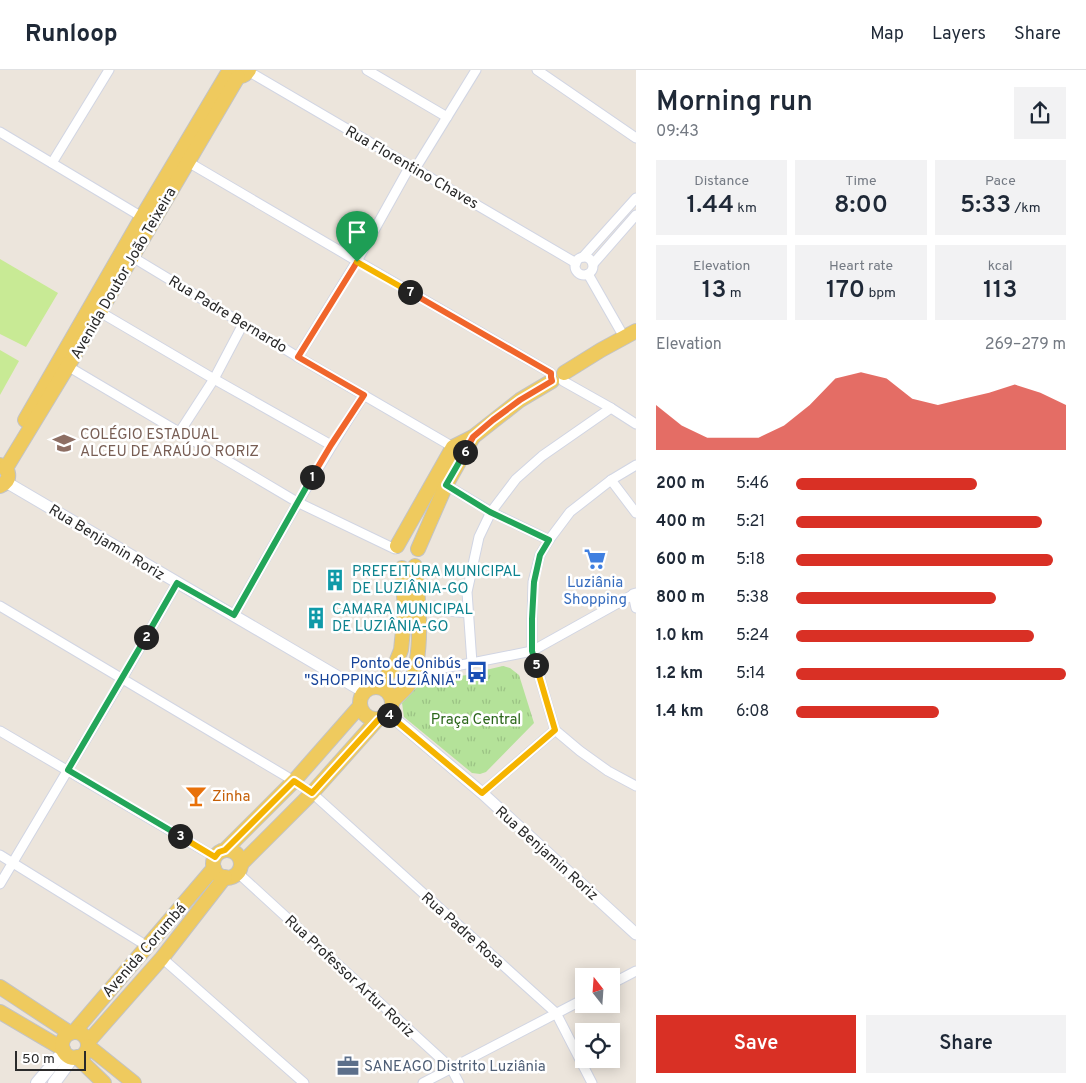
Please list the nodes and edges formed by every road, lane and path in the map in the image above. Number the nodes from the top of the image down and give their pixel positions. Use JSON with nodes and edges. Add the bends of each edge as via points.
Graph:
{"nodes":[{"id":1,"x":109,"y":70,"type":"edge"},
{"id":2,"x":367,"y":70,"type":"edge"},
{"id":3,"x":476,"y":70,"type":"edge"},
{"id":4,"x":537,"y":70,"type":"edge"},
{"id":5,"x":238,"y":72,"type":"edge"},
{"id":6,"x":447,"y":117,"type":"junction"},
{"id":7,"x":0,"y":132,"type":"edge"},
{"id":8,"x":636,"y":138,"type":"edge"},
{"id":9,"x":188,"y":162,"type":"junction"},
{"id":10,"x":52,"y":163,"type":"junction"},
{"id":11,"x":413,"y":168,"type":"junction"},
{"id":12,"x":636,"y":198,"type":"edge"},
{"id":13,"x":636,"y":215,"type":"edge"},
{"id":14,"x":142,"y":218,"type":"junction"},
{"id":15,"x":128,"y":254,"type":"junction"},
{"id":16,"x":579,"y":260,"type":"junction"},
{"id":17,"x":357,"y":262,"type":"junction"},
{"id":18,"x":593,"y":264,"type":"junction"},
{"id":19,"x":588,"y":274,"type":"junction"},
{"id":20,"x":100,"y":312,"type":"junction"},
{"id":21,"x":244,"y":324,"type":"junction"},
{"id":22,"x":630,"y":334,"type":"edge"},
{"id":23,"x":298,"y":357,"type":"junction"},
{"id":24,"x":63,"y":364,"type":"junction"},
{"id":25,"x":558,"y":377,"type":"junction"},
{"id":26,"x":214,"y":379,"type":"junction"},
{"id":27,"x":364,"y":395,"type":"junction"},
{"id":28,"x":611,"y":408,"type":"junction"},
{"id":29,"x":636,"y":424,"type":"edge"},
{"id":30,"x":179,"y":433,"type":"junction"},
{"id":31,"x":473,"y":437,"type":"junction"},
{"id":32,"x":331,"y":445,"type":"junction"},
{"id":33,"x":453,"y":447,"type":"junction"},
{"id":34,"x":636,"y":465,"type":"edge"},
{"id":35,"x":2,"y":473,"type":"edge"},
{"id":36,"x":611,"y":480,"type":"junction"},
{"id":37,"x":446,"y":485,"type":"junction"},
{"id":38,"x":297,"y":502,"type":"junction"},
{"id":39,"x":490,"y":512,"type":"junction"},
{"id":40,"x":636,"y":513,"type":"edge"},
{"id":41,"x":549,"y":540,"type":"junction"},
{"id":42,"x":396,"y":548,"type":"junction"},
{"id":43,"x":418,"y":549,"type":"junction"},
{"id":44,"x":408,"y":567,"type":"junction"},
{"id":45,"x":177,"y":583,"type":"junction"},
{"id":46,"x":634,"y":594,"type":"edge"},
{"id":47,"x":0,"y":606,"type":"edge"},
{"id":48,"x":419,"y":608,"type":"junction"},
{"id":49,"x":636,"y":608,"type":"edge"},
{"id":50,"x":468,"y":613,"type":"junction"},
{"id":51,"x":234,"y":615,"type":"junction"},
{"id":52,"x":532,"y":651,"type":"junction"},
{"id":53,"x":472,"y":663,"type":"junction"},
{"id":54,"x":414,"y":673,"type":"junction"},
{"id":55,"x":122,"y":679,"type":"junction"},
{"id":56,"x":377,"y":687,"type":"junction"},
{"id":57,"x":362,"y":699,"type":"junction"},
{"id":58,"x":393,"y":701,"type":"junction"},
{"id":59,"x":384,"y":717,"type":"junction"},
{"id":60,"x":0,"y":730,"type":"edge"},
{"id":61,"x":555,"y":730,"type":"junction"},
{"id":62,"x":68,"y":770,"type":"junction"},
{"id":63,"x":294,"y":781,"type":"junction"},
{"id":64,"x":636,"y":786,"type":"edge"},
{"id":65,"x":312,"y":793,"type":"junction"},
{"id":66,"x":482,"y":793,"type":"junction"},
{"id":67,"x":0,"y":855,"type":"edge"},
{"id":68,"x":218,"y":859,"type":"junction"},
{"id":69,"x":14,"y":862,"type":"junction"},
{"id":70,"x":235,"y":871,"type":"junction"},
{"id":71,"x":0,"y":884,"type":"edge"},
{"id":72,"x":636,"y":934,"type":"edge"},
{"id":73,"x":147,"y":946,"type":"junction"},
{"id":74,"x":162,"y":958,"type":"junction"},
{"id":75,"x":636,"y":971,"type":"edge"},
{"id":76,"x":620,"y":979,"type":"edge"},
{"id":77,"x":0,"y":987,"type":"edge"},
{"id":78,"x":575,"y":1004,"type":"edge"},
{"id":79,"x":0,"y":1012,"type":"edge"},
{"id":80,"x":556,"y":1013,"type":"junction"},
{"id":81,"x":72,"y":1033,"type":"junction"},
{"id":82,"x":88,"y":1044,"type":"junction"},
{"id":83,"x":69,"y":1054,"type":"junction"},
{"id":84,"x":451,"y":1068,"type":"junction"},
{"id":85,"x":37,"y":1083,"type":"edge"},
{"id":86,"x":54,"y":1083,"type":"edge"},
{"id":87,"x":104,"y":1083,"type":"edge"},
{"id":88,"x":134,"y":1083,"type":"edge"},
{"id":89,"x":304,"y":1083,"type":"edge"},
{"id":90,"x":423,"y":1083,"type":"edge"},
{"id":91,"x":459,"y":1083,"type":"edge"},
{"id":92,"x":592,"y":1083,"type":"edge"}],
"edges":[{"from":1,"to":10,"type":"street"},
{"from":2,"to":6,"type":"street"},
{"from":3,"to":6,"type":"street"},
{"from":4,"to":8,"type":"street"},
{"from":5,"to":9,"type":"main road","name":"Avenida Doutor João Teixeira"},
{"from":5,"to":11,"type":"street","name":"Rua Florentino Chaves"},
{"from":5,"to":14,"type":"main road","name":"Avenida Doutor João Teixeira"},
{"from":6,"to":11,"type":"street"},
{"from":7,"to":10,"type":"street"},
{"from":9,"to":15,"type":"main road","name":"Avenida Doutor João Teixeira"},
{"from":9,"to":17,"type":"street"},
{"from":10,"to":14,"type":"street"},
{"from":11,"to":16,"type":"street","name":"Rua Florentino Chaves"},
{"from":11,"to":17,"type":"street"},
{"from":12,"to":16,"type":"street"},
{"from":13,"to":18,"type":"street"},
{"from":14,"to":15,"type":"main road","name":"Avenida Doutor João Teixeira"},
{"from":15,"to":20,"type":"main road","name":"Avenida Doutor João Teixeira"},
{"from":15,"to":21,"type":"street","name":"Rua Padre Bernardo"},
{"from":15,"to":24,"type":"main road","name":"Avenida Doutor João Teixeira"},
{"from":16,"to":18,"type":"street","via":[[588,258]]},
{"from":16,"to":19,"type":"street","via":[[576,268],[579,273]]},
{"from":17,"to":23,"type":"street"},
{"from":17,"to":25,"type":"street"},
{"from":18,"to":19,"type":"street"},
{"from":19,"to":22,"type":"street"},
{"from":20,"to":24,"type":"main road","name":"Avenida Doutor João Teixeira"},
{"from":20,"to":26,"type":"street"},
{"from":21,"to":23,"type":"street","name":"Rua Padre Bernardo"},
{"from":21,"to":26,"type":"street"},
{"from":22,"to":25,"type":"main road"},
{"from":23,"to":27,"type":"street","name":"Rua Padre Bernardo"},
{"from":24,"to":30,"type":"street"},
{"from":24,"to":35,"type":"main road","name":"Avenida Doutor João Teixeira"},
{"from":25,"to":28,"type":"street"},
{"from":25,"to":31,"type":"main road","via":[[520,400]]},
{"from":26,"to":30,"type":"street"},
{"from":26,"to":32,"type":"street"},
{"from":27,"to":32,"type":"street"},
{"from":27,"to":33,"type":"street","name":"Rua Padre Bernardo"},
{"from":28,"to":29,"type":"street"},
{"from":28,"to":39,"type":"street","via":[[542,456],[516,479]]},
{"from":30,"to":38,"type":"street"},
{"from":31,"to":33,"type":"main road"},
{"from":31,"to":37,"type":"main road"},
{"from":32,"to":38,"type":"street"},
{"from":33,"to":42,"type":"main road"},
{"from":34,"to":36,"type":"street"},
{"from":35,"to":45,"type":"street","name":"Rua Benjamin Roriz"},
{"from":36,"to":40,"type":"street"},
{"from":36,"to":41,"type":"street","via":[[570,512]]},
{"from":37,"to":39,"type":"street"},
{"from":37,"to":43,"type":"main road"},
{"from":38,"to":42,"type":"street"},
{"from":38,"to":51,"type":"street"},
{"from":39,"to":41,"type":"street"},
{"from":39,"to":50,"type":"street","via":[[470,571],[466,592]]},
{"from":41,"to":52,"type":"street","via":[[540,555],[534,582]]},
{"from":42,"to":43,"type":"main road","via":[[408,542]]},
{"from":42,"to":44,"type":"main road","via":[[393,558],[398,566]]},
{"from":43,"to":44,"type":"main road","via":[[419,560]]},
{"from":44,"to":48,"type":"main road","name":"Avenida Corumbá"},
{"from":44,"to":56,"type":"main road","via":[[401,650],[395,664]]},
{"from":45,"to":51,"type":"street","name":"Rua Benjamin Roriz"},
{"from":45,"to":55,"type":"street"},
{"from":46,"to":49,"type":"street"},
{"from":46,"to":52,"type":"street"},
{"from":47,"to":55,"type":"street"},
{"from":48,"to":50,"type":"street"},
{"from":48,"to":54,"type":"main road","name":"Avenida Corumbá","via":[[418,655]]},
{"from":50,"to":53,"type":"street"},
{"from":51,"to":57,"type":"street","name":"Rua Benjamin Roriz"},
{"from":52,"to":53,"type":"street"},
{"from":52,"to":61,"type":"street"},
{"from":53,"to":54,"type":"street"},
{"from":54,"to":58,"type":"main road","name":"Avenida Corumbá","via":[[408,686]]},
{"from":55,"to":62,"type":"street"},
{"from":55,"to":63,"type":"street"},
{"from":56,"to":57,"type":"main road","name":"Avenida Corumbá","via":[[370,688]]},
{"from":56,"to":58,"type":"main road","via":[[390,694]]},
{"from":57,"to":59,"type":"main road","via":[[363,713],[368,718]]},
{"from":57,"to":63,"type":"main road","name":"Avenida Corumbá"},
{"from":58,"to":59,"type":"main road","name":"Avenida Corumbá","via":[[392,708]]},
{"from":59,"to":65,"type":"main road","name":"Avenida Corumbá"},
{"from":59,"to":66,"type":"street","name":"Rua Benjamin Roriz"},
{"from":60,"to":62,"type":"street"},
{"from":61,"to":64,"type":"street","via":[[608,771]]},
{"from":61,"to":66,"type":"street"},
{"from":62,"to":68,"type":"street"},
{"from":62,"to":69,"type":"street"},
{"from":63,"to":65,"type":"street","name":"Rua Padre Rosa"},
{"from":63,"to":68,"type":"main road","name":"Avenida Corumbá"},
{"from":65,"to":70,"type":"main road","name":"Avenida Corumbá"},
{"from":65,"to":80,"type":"street","name":"Rua Padre Rosa"},
{"from":66,"to":72,"type":"street","name":"Rua Benjamin Roriz"},
{"from":67,"to":69,"type":"street"},
{"from":68,"to":70,"type":"main road","via":[[218,874]]},
{"from":68,"to":70,"type":"main road","via":[[233,851],[239,856]]},
{"from":68,"to":73,"type":"main road","name":"Avenida Corumbá"},
{"from":69,"to":71,"type":"street"},
{"from":69,"to":73,"type":"street"},
{"from":70,"to":74,"type":"main road","name":"Avenida Corumbá"},
{"from":70,"to":84,"type":"street","name":"Rua Professor Artur Roriz"},
{"from":73,"to":81,"type":"main road","name":"Avenida Corumbá"},
{"from":74,"to":82,"type":"main road","name":"Avenida Corumbá"},
{"from":74,"to":89,"type":"street"},
{"from":75,"to":76,"type":"street"},
{"from":77,"to":81,"type":"main road"},
{"from":78,"to":80,"type":"street"},
{"from":79,"to":83,"type":"main road"},
{"from":80,"to":84,"type":"street"},
{"from":80,"to":92,"type":"street","name":"Rua Padre Rosa"},
{"from":81,"to":82,"type":"main road","via":[[81,1034]]},
{"from":81,"to":83,"type":"main road","via":[[62,1044]]},
{"from":82,"to":83,"type":"main road","via":[[84,1054]]},
{"from":82,"to":88,"type":"main road"},
{"from":83,"to":85,"type":"main road"},
{"from":83,"to":86,"type":"main road"},
{"from":83,"to":87,"type":"main road"},
{"from":84,"to":90,"type":"street"},
{"from":84,"to":91,"type":"street","name":"Rua Professor Artur Roriz"}]}
